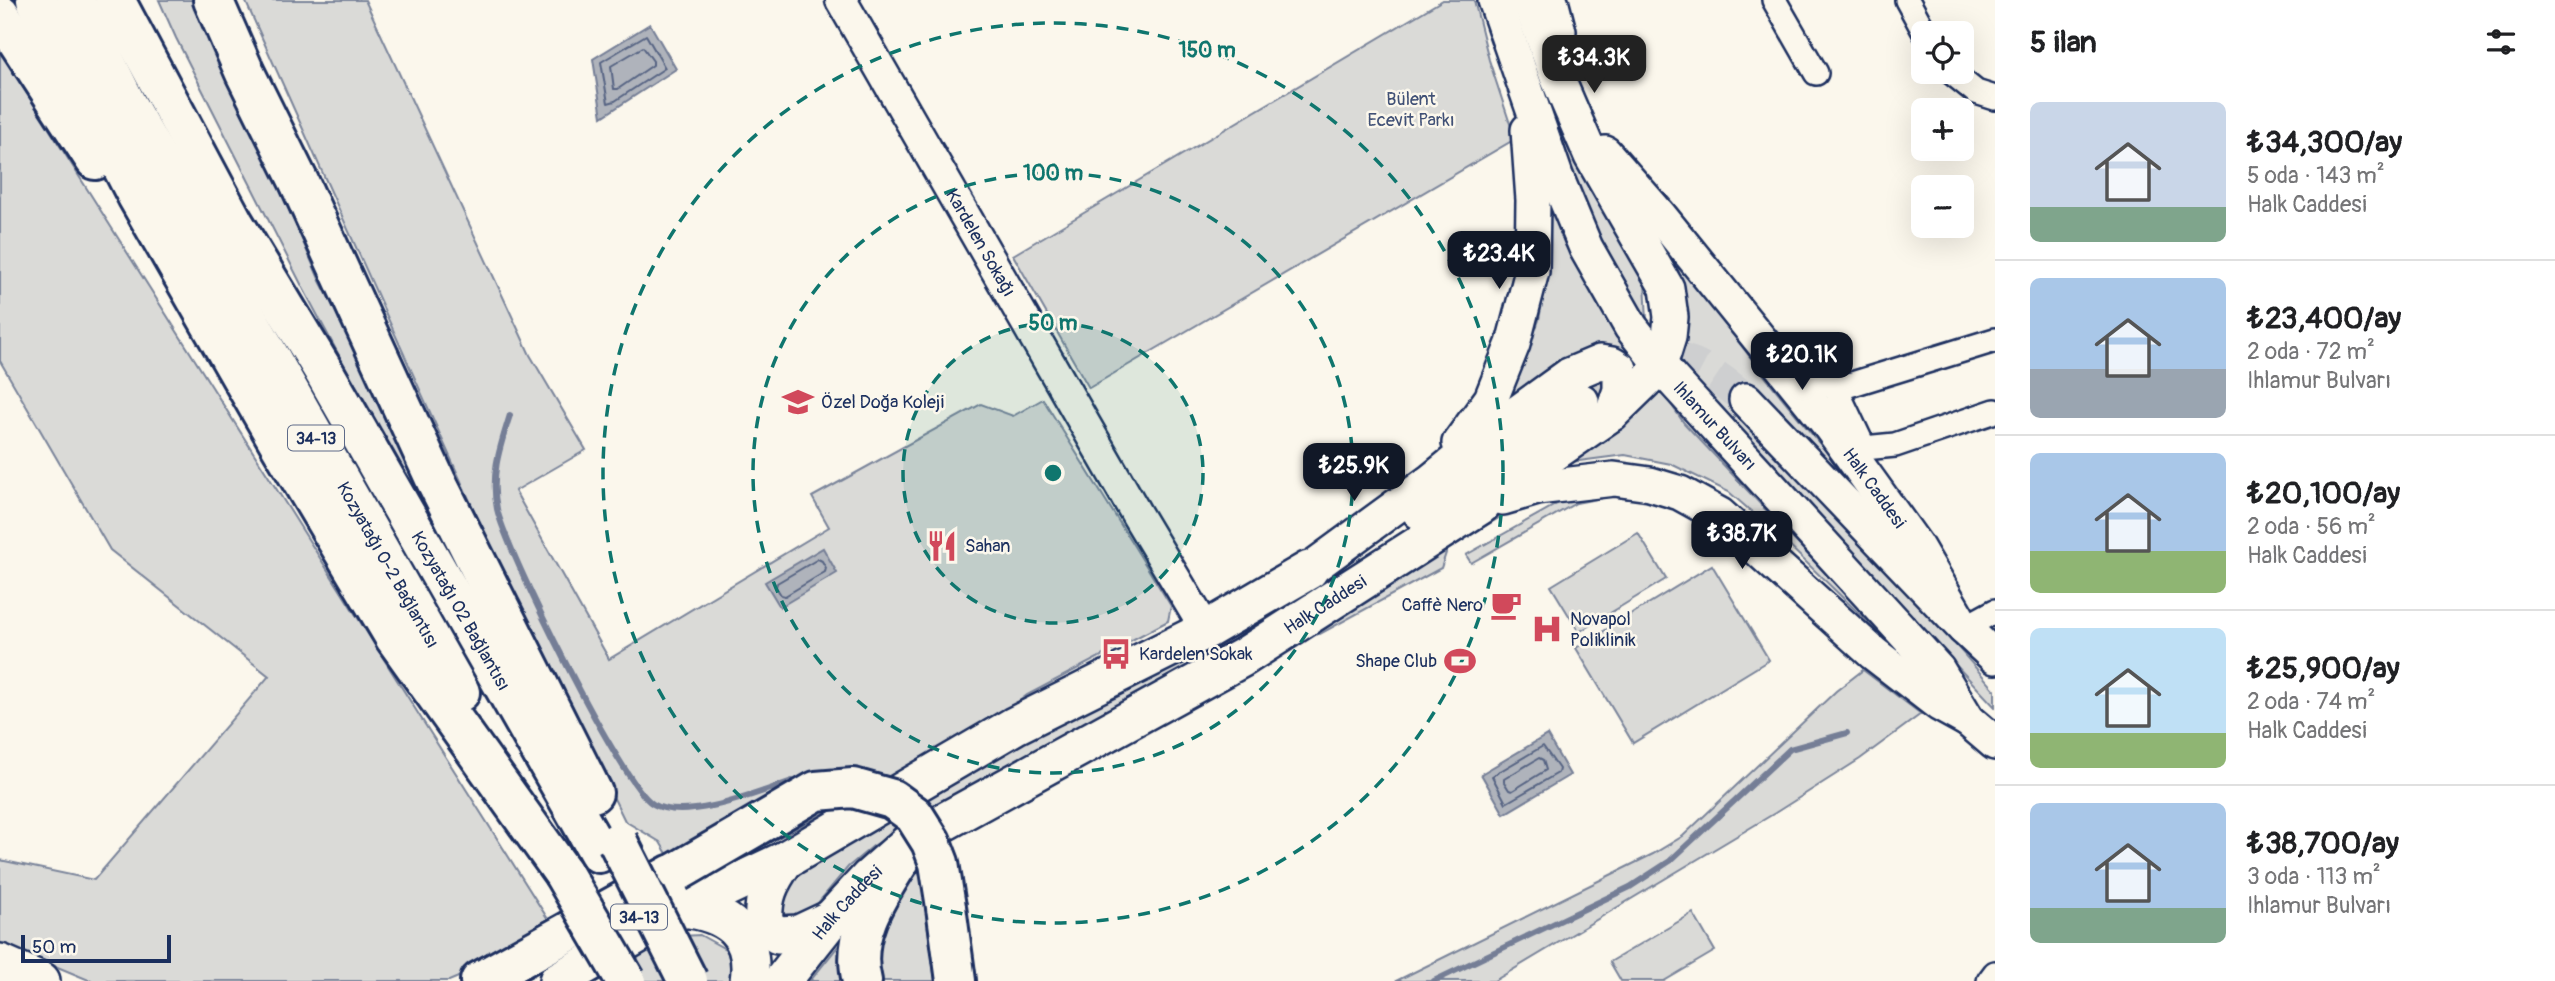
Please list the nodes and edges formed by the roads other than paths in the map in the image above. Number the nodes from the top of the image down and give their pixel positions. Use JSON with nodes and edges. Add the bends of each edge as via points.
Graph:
{"nodes":[{"id":1,"x":36,"y":0,"type":"edge"},
{"id":2,"x":75,"y":0,"type":"edge"},
{"id":3,"x":115,"y":0,"type":"edge"},
{"id":4,"x":142,"y":0,"type":"edge"},
{"id":5,"x":214,"y":0,"type":"edge"},
{"id":6,"x":841,"y":0,"type":"edge"},
{"id":7,"x":1495,"y":0,"type":"edge"},
{"id":8,"x":1529,"y":0,"type":"edge"},
{"id":9,"x":1556,"y":0,"type":"edge"},
{"id":10,"x":1774,"y":0,"type":"edge"},
{"id":11,"x":1907,"y":0,"type":"edge"},
{"id":12,"x":0,"y":14,"type":"edge"},
{"id":13,"x":1919,"y":21,"type":"edge"},
{"id":14,"x":1816,"y":73,"type":"dead end"},
{"id":15,"x":1557,"y":77,"type":"junction"},
{"id":16,"x":1966,"y":84,"type":"edge"},
{"id":17,"x":1525,"y":92,"type":"junction"},
{"id":18,"x":1995,"y":98,"type":"edge"},
{"id":19,"x":1582,"y":134,"type":"junction"},
{"id":20,"x":1757,"y":335,"type":"junction"},
{"id":21,"x":1995,"y":340,"type":"edge"},
{"id":22,"x":1659,"y":362,"type":"junction"},
{"id":23,"x":323,"y":370,"type":"junction"},
{"id":24,"x":1836,"y":389,"type":"junction"},
{"id":25,"x":1746,"y":400,"type":"tunnel mouth"},
{"id":26,"x":1597,"y":407,"type":"junction"},
{"id":27,"x":1995,"y":411,"type":"edge"},
{"id":28,"x":279,"y":443,"type":"junction"},
{"id":29,"x":1859,"y":454,"type":"junction"},
{"id":30,"x":1432,"y":480,"type":"junction"},
{"id":31,"x":1481,"y":505,"type":"junction"},
{"id":32,"x":1309,"y":570,"type":"junction"},
{"id":33,"x":1995,"y":611,"type":"edge"},
{"id":34,"x":1964,"y":628,"type":"junction"},
{"id":35,"x":1206,"y":630,"type":"junction"},
{"id":36,"x":1995,"y":657,"type":"edge"},
{"id":37,"x":1968,"y":720,"type":"junction"},
{"id":38,"x":1995,"y":743,"type":"edge"},
{"id":39,"x":913,"y":839,"type":"junction"},
{"id":40,"x":608,"y":847,"type":"junction"},
{"id":41,"x":785,"y":860,"type":"junction"},
{"id":42,"x":563,"y":873,"type":"junction"},
{"id":43,"x":683,"y":908,"type":"junction"},
{"id":44,"x":831,"y":919,"type":"junction"},
{"id":45,"x":0,"y":963,"type":"edge"},
{"id":46,"x":1995,"y":973,"type":"edge"},
{"id":47,"x":41,"y":981,"type":"edge"},
{"id":48,"x":480,"y":981,"type":"edge"},
{"id":49,"x":558,"y":981,"type":"edge"},
{"id":50,"x":626,"y":981,"type":"edge"},
{"id":51,"x":678,"y":981,"type":"edge"},
{"id":52,"x":688,"y":981,"type":"edge"},
{"id":53,"x":749,"y":981,"type":"edge"},
{"id":54,"x":782,"y":981,"type":"edge"},
{"id":55,"x":862,"y":981,"type":"edge"},
{"id":56,"x":956,"y":981,"type":"edge"},
{"id":57,"x":1989,"y":981,"type":"edge"}],
"edges":[{"from":1,"to":28,"type":"highway","via":[[137,196]]},
{"from":2,"to":42,"type":"highway","name":"Kozyatağı O-2 Bağlantısı","number":"34-13","via":[[126,103]]},
{"from":3,"to":23,"type":"highway","number":"34-13","via":[[234,223]]},
{"from":4,"to":23,"type":"highway"},
{"from":5,"to":40,"type":"highway"},
{"from":6,"to":35,"type":"street","name":"Kardelen Sokağı"},
{"from":7,"to":17,"type":"main road"},
{"from":8,"to":15,"type":"main road","name":"Halk Caddesi"},
{"from":9,"to":15,"type":"street","via":[[1564,31]]},
{"from":10,"to":14,"type":"street"},
{"from":11,"to":13,"type":"street"},
{"from":12,"to":28,"type":"highway"},
{"from":15,"to":19,"type":"main road","name":"Halk Caddesi"},
{"from":16,"to":18,"type":"street"},
{"from":17,"to":22,"type":"main road","name":"Ihlamur Bulvarı","via":[[1586,248],[1631,327]]},
{"from":17,"to":30,"type":"main road","via":[[1533,200],[1532,271],[1513,344],[1492,399]]},
{"from":19,"to":20,"type":"main road","name":"Halk Caddesi","via":[[1601,148]]},
{"from":19,"to":22,"type":"main road","name":"Halk Caddesi","via":[[1667,288],[1669,337]]},
{"from":20,"to":24,"type":"street"},
{"from":20,"to":29,"type":"main road","name":"Halk Caddesi","via":[[1829,425]]},
{"from":21,"to":24,"type":"street"},
{"from":22,"to":26,"type":"main road","name":"Halk Caddesi","via":[[1650,377]]},
{"from":22,"to":37,"type":"main road","name":"Ihlamur Bulvarı","via":[[1938,670]]},
{"from":23,"to":40,"type":"highway","name":"Kozyatağı O2 Bağlantısı","number":"34-13"},
{"from":24,"to":29,"type":"street"},
{"from":25,"to":34,"type":"main road"},
{"from":26,"to":30,"type":"main road","via":[[1620,390],[1620,369],[1612,364],[1600,362],[1569,375]]},
{"from":26,"to":31,"type":"main road","name":"Halk Caddesi"},
{"from":26,"to":32,"type":"main road","via":[[1372,541]]},
{"from":27,"to":29,"type":"street"},
{"from":28,"to":42,"type":"highway","via":[[395,638]]},
{"from":29,"to":34,"type":"main road","name":"Halk Caddesi"},
{"from":30,"to":32,"type":"main road"},
{"from":31,"to":37,"type":"main road","name":"Ihlamur Bulvarı","via":[[1537,488],[1614,479],[1679,493],[1720,515],[1873,653],[1938,704]]},
{"from":31,"to":39,"type":"main road","name":"Halk Caddesi","via":[[1242,658]]},
{"from":32,"to":35,"type":"main road"},
{"from":33,"to":34,"type":"street"},
{"from":34,"to":36,"type":"main road"},
{"from":35,"to":41,"type":"main road","via":[[1014,726]]},
{"from":37,"to":38,"type":"main road","name":"Ihlamur Bulvarı"},
{"from":39,"to":44,"type":"main road","name":"Halk Caddesi"},
{"from":39,"to":55,"type":"highway","via":[[875,899],[860,940]]},
{"from":40,"to":51,"type":"highway","number":"34-13"},
{"from":40,"to":52,"type":"highway","bridge":true},
{"from":41,"to":43,"type":"main road"},
{"from":41,"to":44,"type":"main road","via":[[762,905],[764,925],[778,935],[799,934]]},
{"from":42,"to":50,"type":"highway","name":"Kozyatağı O-2 Bağlantısı","number":"34-13","bridge":true},
{"from":43,"to":49,"type":"main road"},
{"from":43,"to":53,"type":"main road","via":[[720,917],[735,927],[752,962]]},
{"from":44,"to":54,"type":"main road","name":"Halk Caddesi"},
{"from":45,"to":47,"type":"main road"},
{"from":46,"to":57,"type":"street"},
{"from":48,"to":56,"type":"highway","bridge":true,"via":[[816,791],[853,788],[892,799],[914,815],[932,842]]}]}
